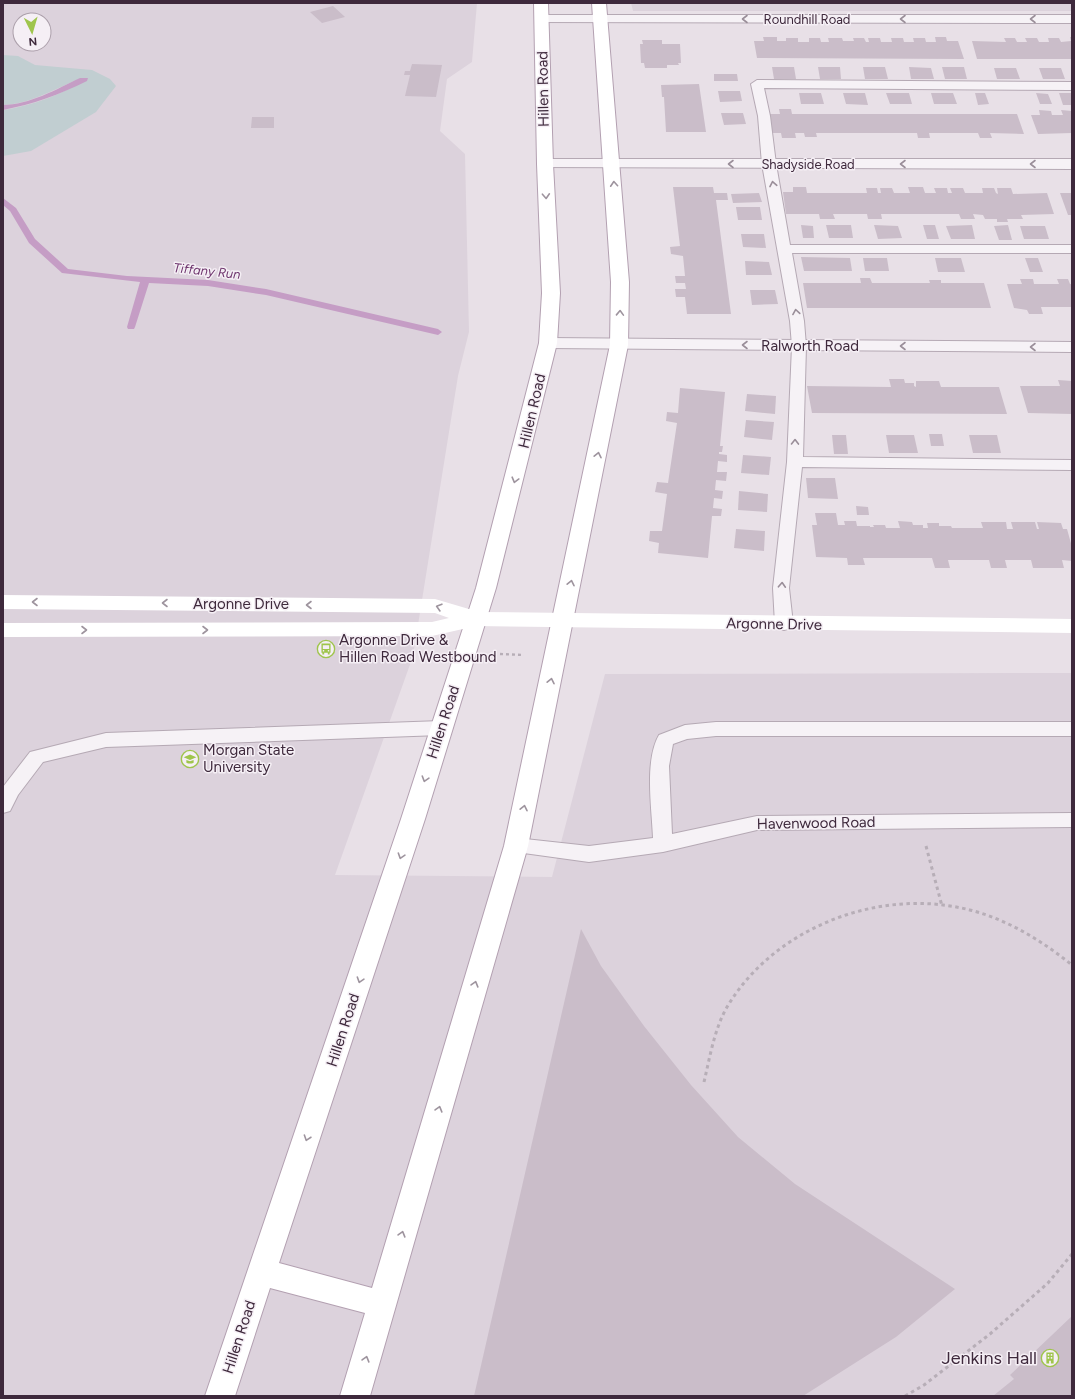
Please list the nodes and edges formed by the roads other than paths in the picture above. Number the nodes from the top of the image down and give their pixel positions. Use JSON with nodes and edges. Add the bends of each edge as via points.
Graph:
{"nodes":[{"id":1,"x":541,"y":11,"type":"edge"},
{"id":2,"x":600,"y":11,"type":"edge"},
{"id":3,"x":1072,"y":19,"type":"edge"},
{"id":4,"x":1072,"y":86,"type":"edge"},
{"id":5,"x":545,"y":164,"type":"junction"},
{"id":6,"x":613,"y":164,"type":"junction"},
{"id":7,"x":769,"y":164,"type":"junction"},
{"id":8,"x":1072,"y":164,"type":"edge"},
{"id":9,"x":785,"y":249,"type":"junction"},
{"id":10,"x":1072,"y":249,"type":"edge"},
{"id":11,"x":548,"y":344,"type":"junction"},
{"id":12,"x":619,"y":345,"type":"junction"},
{"id":13,"x":799,"y":346,"type":"junction"},
{"id":14,"x":1072,"y":347,"type":"edge"},
{"id":15,"x":795,"y":462,"type":"junction"},
{"id":16,"x":1072,"y":465,"type":"edge"},
{"id":17,"x":3,"y":602,"type":"edge"},
{"id":18,"x":476,"y":619,"type":"junction"},
{"id":19,"x":563,"y":621,"type":"junction"},
{"id":20,"x":784,"y":624,"type":"junction"},
{"id":21,"x":1072,"y":626,"type":"edge"},
{"id":22,"x":3,"y":630,"type":"edge"},
{"id":23,"x":441,"y":728,"type":"junction"},
{"id":24,"x":1072,"y":729,"type":"edge"},
{"id":25,"x":3,"y":806,"type":"edge"},
{"id":26,"x":1072,"y":820,"type":"edge"},
{"id":27,"x":663,"y":844,"type":"junction"},
{"id":28,"x":516,"y":846,"type":"junction"},
{"id":29,"x":260,"y":1272,"type":"junction"},
{"id":30,"x":382,"y":1304,"type":"junction"},
{"id":31,"x":220,"y":1396,"type":"edge"},
{"id":32,"x":355,"y":1396,"type":"edge"}],
"edges":[{"from":1,"to":2,"type":"street","name":"Roundhill Road"},
{"from":1,"to":5,"type":"main road","name":"Hillen Road"},
{"from":3,"to":2,"type":"street","name":"Roundhill Road","one_way":true},
{"from":2,"to":6,"type":"main road"},
{"from":4,"to":7,"type":"lane","via":[[757,84],[764,116]]},
{"from":5,"to":6,"type":"street","name":"Shadyside Road"},
{"from":5,"to":11,"type":"main road","name":"Hillen Road","one_way":true,"via":[[551,293]]},
{"from":7,"to":6,"type":"street","name":"Shadyside Road","one_way":true},
{"from":12,"to":6,"type":"main road","one_way":true,"via":[[620,282]]},
{"from":8,"to":7,"type":"street","name":"Shadyside Road","one_way":true},
{"from":9,"to":7,"type":"lane","one_way":true},
{"from":9,"to":10,"type":"lane"},
{"from":13,"to":9,"type":"lane","one_way":true},
{"from":11,"to":12,"type":"street","name":"Ralworth Road"},
{"from":11,"to":18,"type":"main road","name":"Hillen Road","one_way":true},
{"from":13,"to":12,"type":"street","name":"Ralworth Road","one_way":true},
{"from":19,"to":12,"type":"main road","one_way":true},
{"from":14,"to":13,"type":"street","name":"Ralworth Road","one_way":true},
{"from":15,"to":13,"type":"lane","one_way":true},
{"from":15,"to":16,"type":"lane"},
{"from":20,"to":15,"type":"lane","one_way":true,"via":[[781,588]]},
{"from":18,"to":17,"type":"main road","name":"Argonne Drive","one_way":true,"via":[[434,606]]},
{"from":18,"to":19,"type":"main road","name":"Argonne Drive"},
{"from":22,"to":18,"type":"main road","name":"Argonne Drive","one_way":true,"via":[[432,629]]},
{"from":18,"to":23,"type":"main road","name":"Hillen Road"},
{"from":19,"to":20,"type":"main road","name":"Argonne Drive"},
{"from":28,"to":19,"type":"main road","one_way":true},
{"from":20,"to":21,"type":"main road","name":"Argonne Drive"},
{"from":23,"to":25,"type":"lane","via":[[106,740],[37,757],[10,791]]},
{"from":23,"to":29,"type":"main road","name":"Hillen Road","one_way":true,"via":[[324,1086]]},
{"from":24,"to":27,"type":"lane","via":[[716,729],[685,732],[665,740],[660,766]]},
{"from":26,"to":27,"type":"lane","name":"Havenwood Road","via":[[757,823]]},
{"from":27,"to":28,"type":"lane","name":"Havenwood Road","via":[[589,854]]},
{"from":30,"to":28,"type":"main road","one_way":true},
{"from":29,"to":30,"type":"main road"},
{"from":29,"to":31,"type":"main road","name":"Hillen Road"},
{"from":32,"to":30,"type":"main road","one_way":true}]}
